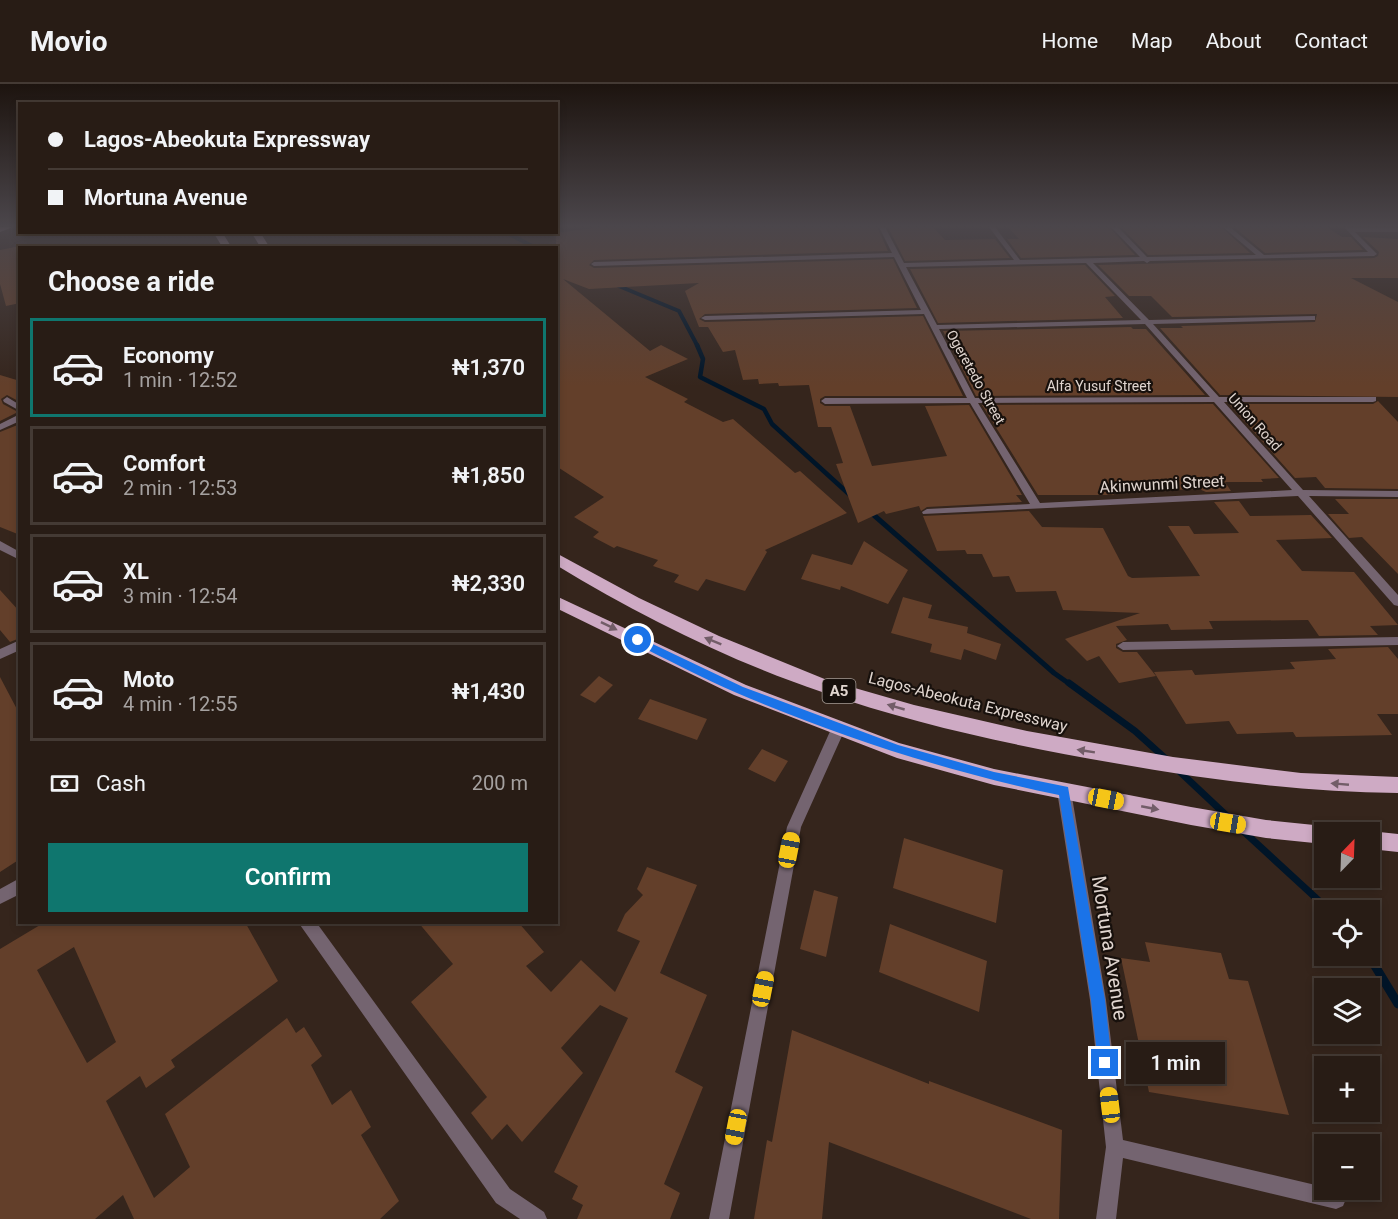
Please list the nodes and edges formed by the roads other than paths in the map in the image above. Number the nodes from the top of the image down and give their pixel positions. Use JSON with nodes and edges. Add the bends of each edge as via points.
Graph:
{"nodes":[{"id":1,"x":910,"y":280,"type":"edge"},
{"id":2,"x":1106,"y":280,"type":"edge"},
{"id":3,"x":926,"y":312,"type":"junction"},
{"id":4,"x":705,"y":318,"type":"dead end"},
{"id":5,"x":1312,"y":318,"type":"dead end"},
{"id":6,"x":1148,"y":323,"type":"junction"},
{"id":7,"x":934,"y":327,"type":"junction"},
{"id":8,"x":1216,"y":399,"type":"junction"},
{"id":9,"x":1373,"y":399,"type":"dead end"},
{"id":10,"x":7,"y":400,"type":"dead end"},
{"id":11,"x":972,"y":400,"type":"junction"},
{"id":12,"x":825,"y":401,"type":"dead end"},
{"id":13,"x":18,"y":408,"type":"edge"},
{"id":14,"x":18,"y":418,"type":"edge"},
{"id":15,"x":0,"y":427,"type":"edge"},
{"id":16,"x":1300,"y":493,"type":"junction"},
{"id":17,"x":1398,"y":494,"type":"edge"},
{"id":18,"x":1036,"y":505,"type":"junction"},
{"id":19,"x":927,"y":512,"type":"dead end"},
{"id":20,"x":0,"y":545,"type":"edge"},
{"id":21,"x":18,"y":557,"type":"edge"},
{"id":22,"x":558,"y":559,"type":"edge"},
{"id":23,"x":558,"y":602,"type":"edge"},
{"id":24,"x":1398,"y":602,"type":"edge"},
{"id":25,"x":1398,"y":641,"type":"edge"},
{"id":26,"x":18,"y":645,"type":"edge"},
{"id":27,"x":1124,"y":646,"type":"dead end"},
{"id":28,"x":0,"y":654,"type":"edge"},
{"id":29,"x":839,"y":727,"type":"junction"},
{"id":30,"x":1398,"y":785,"type":"edge"},
{"id":31,"x":1064,"y":791,"type":"junction"},
{"id":32,"x":1314,"y":834,"type":"edge"},
{"id":33,"x":1380,"y":841,"type":"edge"},
{"id":34,"x":1398,"y":843,"type":"edge"},
{"id":35,"x":18,"y":886,"type":"edge"},
{"id":36,"x":0,"y":897,"type":"edge"},
{"id":37,"x":307,"y":924,"type":"edge"},
{"id":38,"x":1115,"y":1147,"type":"junction"},
{"id":39,"x":1314,"y":1194,"type":"edge"},
{"id":40,"x":537,"y":1219,"type":"edge"},
{"id":41,"x":718,"y":1219,"type":"edge"},
{"id":42,"x":1106,"y":1219,"type":"edge"}],
"edges":[{"from":1,"to":3,"type":"street","name":"Ogeretedo Street"},
{"from":2,"to":6,"type":"street","name":"Union Road"},
{"from":3,"to":4,"type":"street"},
{"from":3,"to":7,"type":"street","name":"Ogeretedo Street"},
{"from":5,"to":6,"type":"street"},
{"from":6,"to":7,"type":"street"},
{"from":6,"to":8,"type":"street","name":"Union Road"},
{"from":7,"to":11,"type":"street","name":"Ogeretedo Street"},
{"from":8,"to":9,"type":"street","name":"Alfa Yusuf Street"},
{"from":8,"to":11,"type":"street","name":"Alfa Yusuf Street"},
{"from":8,"to":16,"type":"street","name":"Union Road"},
{"from":10,"to":13,"type":"street"},
{"from":11,"to":12,"type":"street","name":"Alfa Yusuf Street"},
{"from":11,"to":18,"type":"street","name":"Ogeretedo Street"},
{"from":14,"to":15,"type":"street"},
{"from":16,"to":17,"type":"street","name":"Akinwunmi Street"},
{"from":16,"to":18,"type":"street","name":"Akinwunmi Street"},
{"from":16,"to":24,"type":"street","name":"Union Road"},
{"from":18,"to":19,"type":"street","name":"Akinwunmi Street"},
{"from":20,"to":21,"type":"street"},
{"from":30,"to":22,"type":"highway","name":"Lagos-Abeokuta Expressway","number":"A5","one_way":true,"via":[[1350,785],[1208,771],[950,723],[838,691],[694,634]]},
{"from":23,"to":29,"type":"highway","number":"A5","one_way":true,"via":[[740,690]]},
{"from":25,"to":27,"type":"street"},
{"from":26,"to":28,"type":"street"},
{"from":29,"to":31,"type":"highway","number":"A5","via":[[897,750],[994,777]]},
{"from":29,"to":41,"type":"street","via":[[794,827]]},
{"from":31,"to":32,"type":"highway","number":"A5","one_way":true,"via":[[1266,829]]},
{"from":31,"to":38,"type":"street","name":"Mortuna Avenue","via":[[1098,1000]]},
{"from":33,"to":34,"type":"highway"},
{"from":35,"to":36,"type":"street"},
{"from":37,"to":40,"type":"street","via":[[503,1196]]},
{"from":38,"to":39,"type":"street"},
{"from":38,"to":42,"type":"street","name":"Mortuna Avenue"}]}
